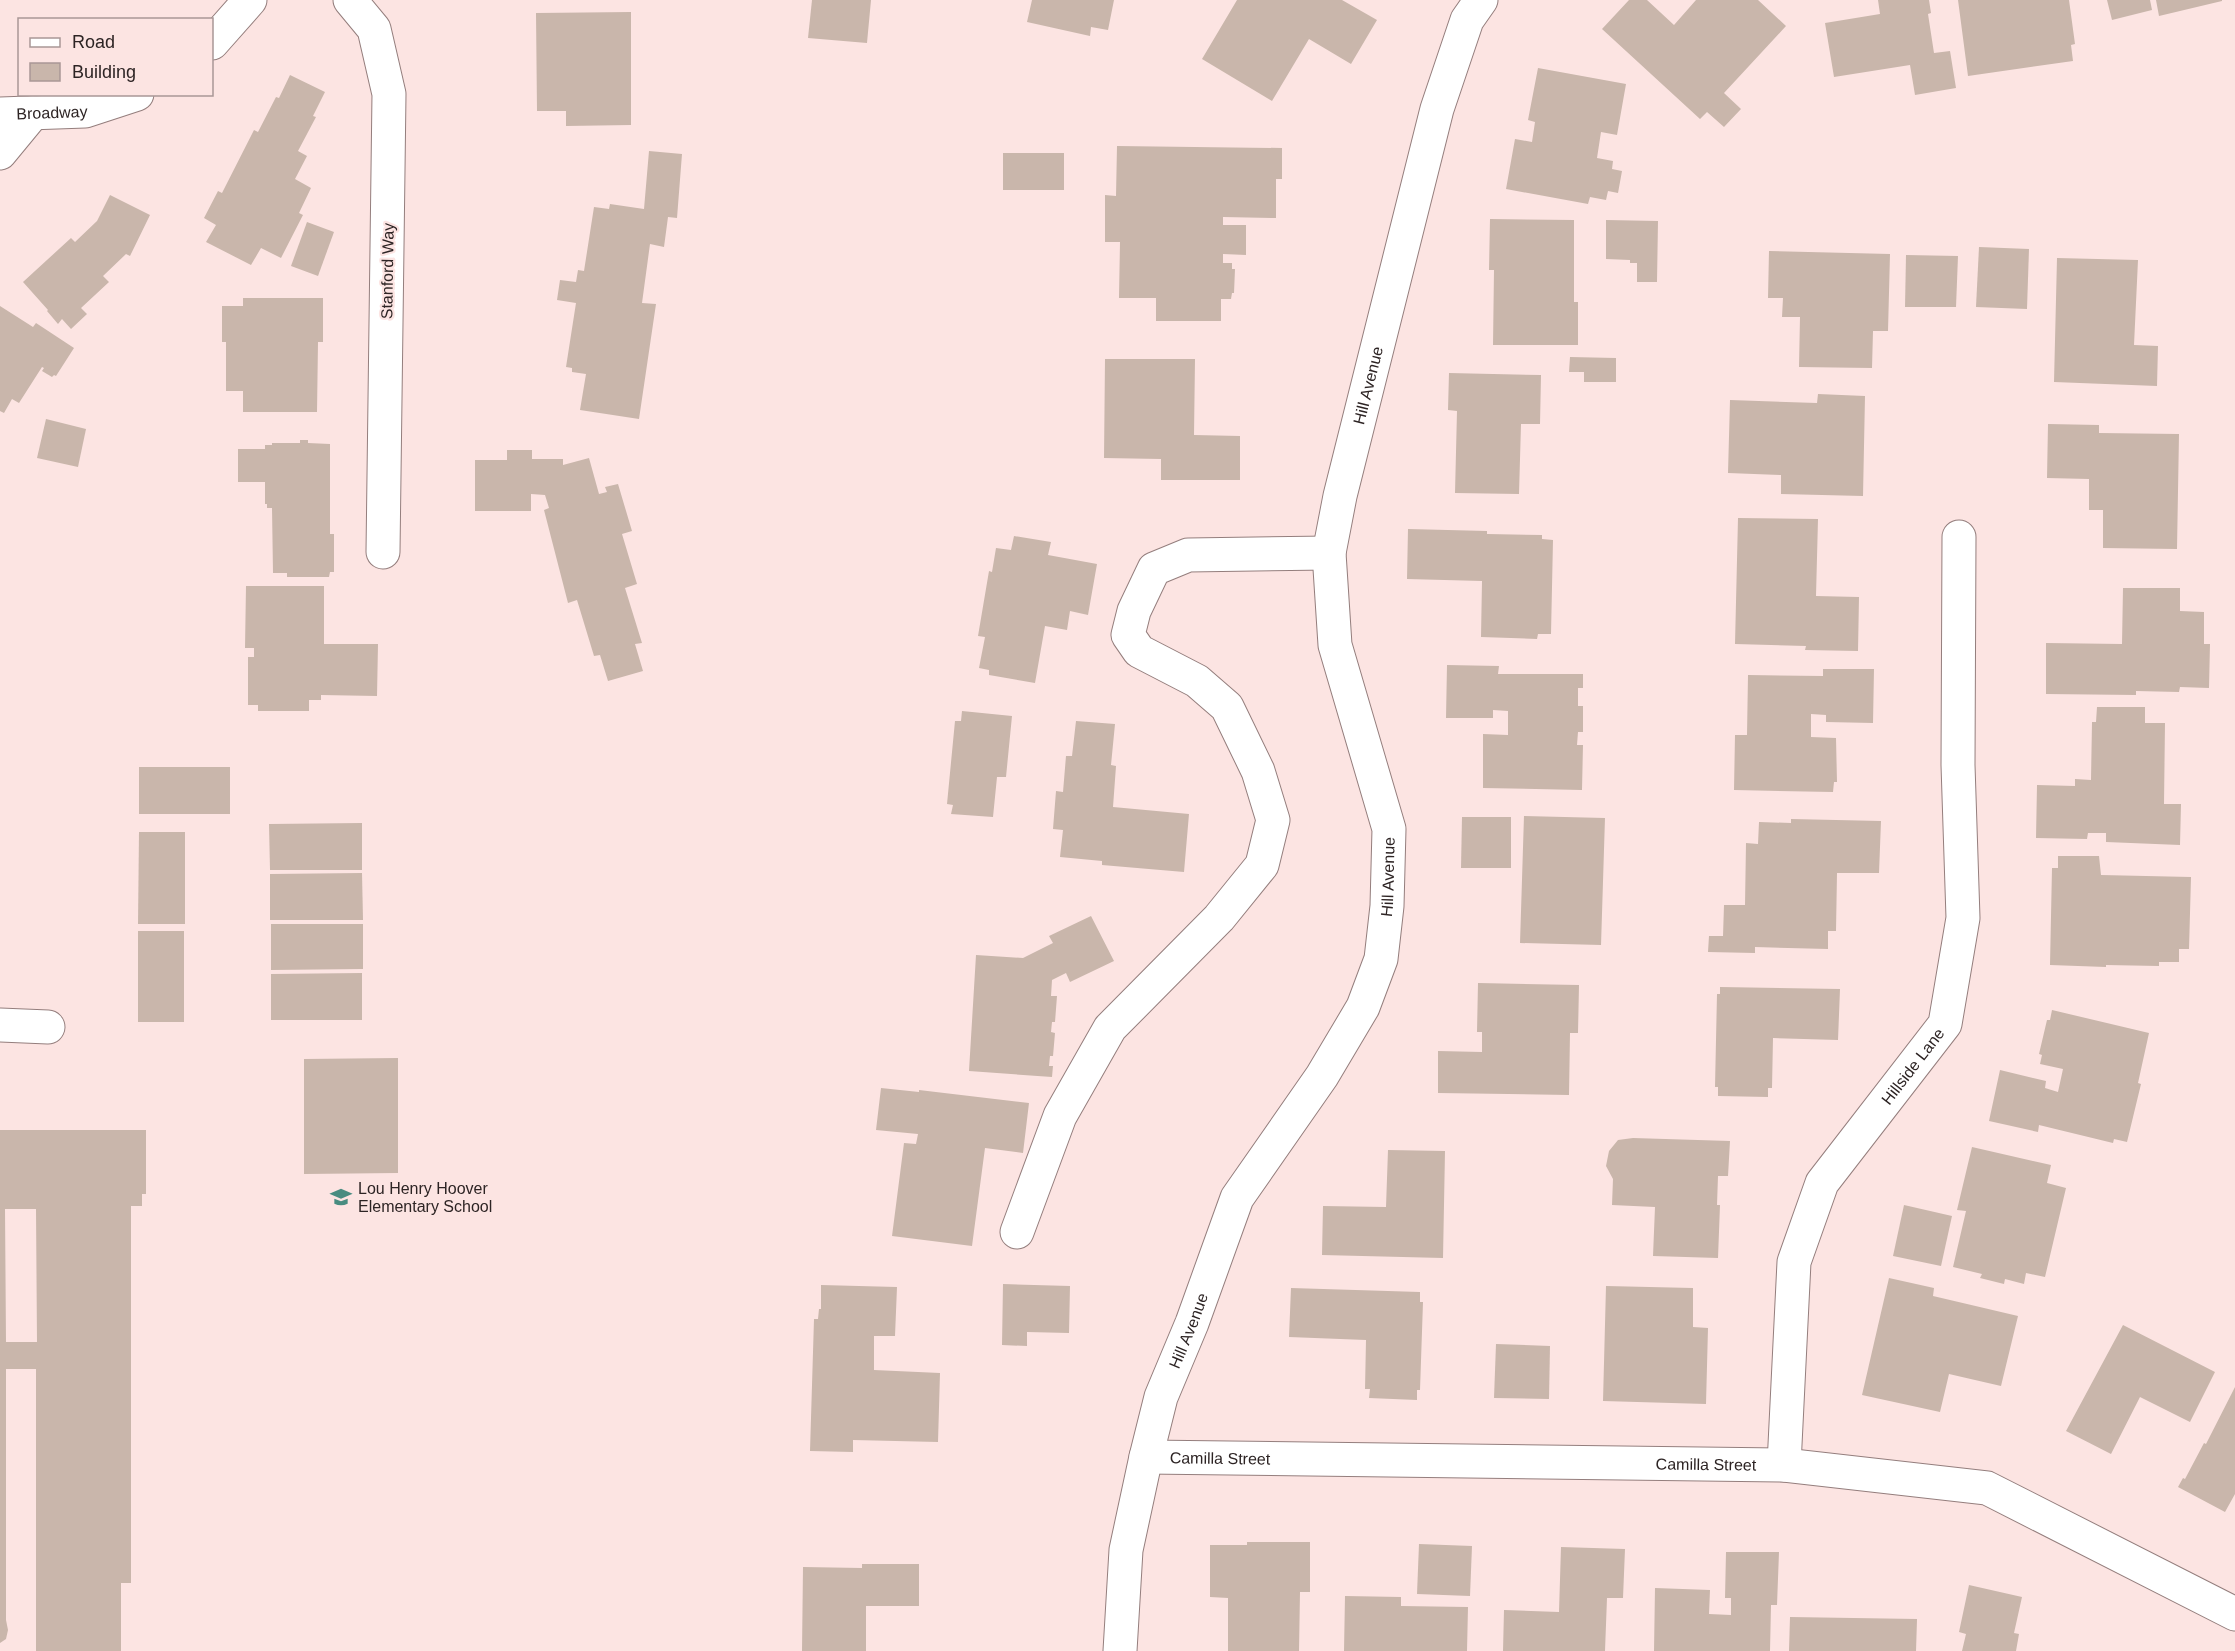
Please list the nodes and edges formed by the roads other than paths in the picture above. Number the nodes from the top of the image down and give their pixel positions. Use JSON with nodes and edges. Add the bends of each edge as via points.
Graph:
{"nodes":[{"id":1,"x":250,"y":0,"type":"edge"},
{"id":2,"x":350,"y":0,"type":"edge"},
{"id":3,"x":1480,"y":0,"type":"edge"},
{"id":4,"x":213,"y":42,"type":"edge"},
{"id":5,"x":131,"y":96,"type":"edge"},
{"id":6,"x":33,"y":113,"type":"junction"},
{"id":7,"x":0,"y":114,"type":"edge"},
{"id":8,"x":0,"y":153,"type":"edge"},
{"id":9,"x":1959,"y":537,"type":"dead end"},
{"id":10,"x":383,"y":552,"type":"dead end"},
{"id":11,"x":1329,"y":553,"type":"junction"},
{"id":12,"x":0,"y":1025,"type":"edge"},
{"id":13,"x":48,"y":1027,"type":"dead end"},
{"id":14,"x":1017,"y":1232,"type":"dead end"},
{"id":15,"x":1146,"y":1457,"type":"junction"},
{"id":16,"x":1784,"y":1465,"type":"junction"},
{"id":17,"x":2235,"y":1614,"type":"edge"},
{"id":18,"x":1120,"y":1651,"type":"edge"}],
"edges":[{"from":1,"to":4,"type":"street"},
{"from":2,"to":10,"type":"street","name":"Stanford Way","via":[[375,29],[389,94]]},
{"from":3,"to":11,"type":"street","name":"Hill Avenue","via":[[1467,20],[1437,109]]},
{"from":5,"to":6,"type":"street","name":"Broadway","via":[[89,111]]},
{"from":6,"to":7,"type":"street","name":"Broadway"},
{"from":6,"to":8,"type":"street"},
{"from":9,"to":16,"type":"street","name":"Hillside Lane","via":[[1958,765],[1964,918],[1945,1024],[1822,1184],[1794,1262]]},
{"from":11,"to":14,"type":"street","via":[[1188,555],[1154,569],[1139,601],[1128,635],[1139,651],[1197,681],[1227,707],[1258,771],[1273,820],[1262,865],[1219,918],[1110,1028],[1060,1116]]},
{"from":11,"to":15,"type":"street","name":"Hill Avenue","via":[[1335,645],[1389,829],[1381,959],[1363,1007],[1322,1076],[1237,1198],[1161,1397]]},
{"from":12,"to":13,"type":"street"},
{"from":15,"to":16,"type":"street","name":"Camilla Street"},
{"from":15,"to":18,"type":"street","name":"Hill Avenue","via":[[1126,1550]]},
{"from":16,"to":17,"type":"street","name":"Camilla Street","via":[[1987,1488]]}]}
